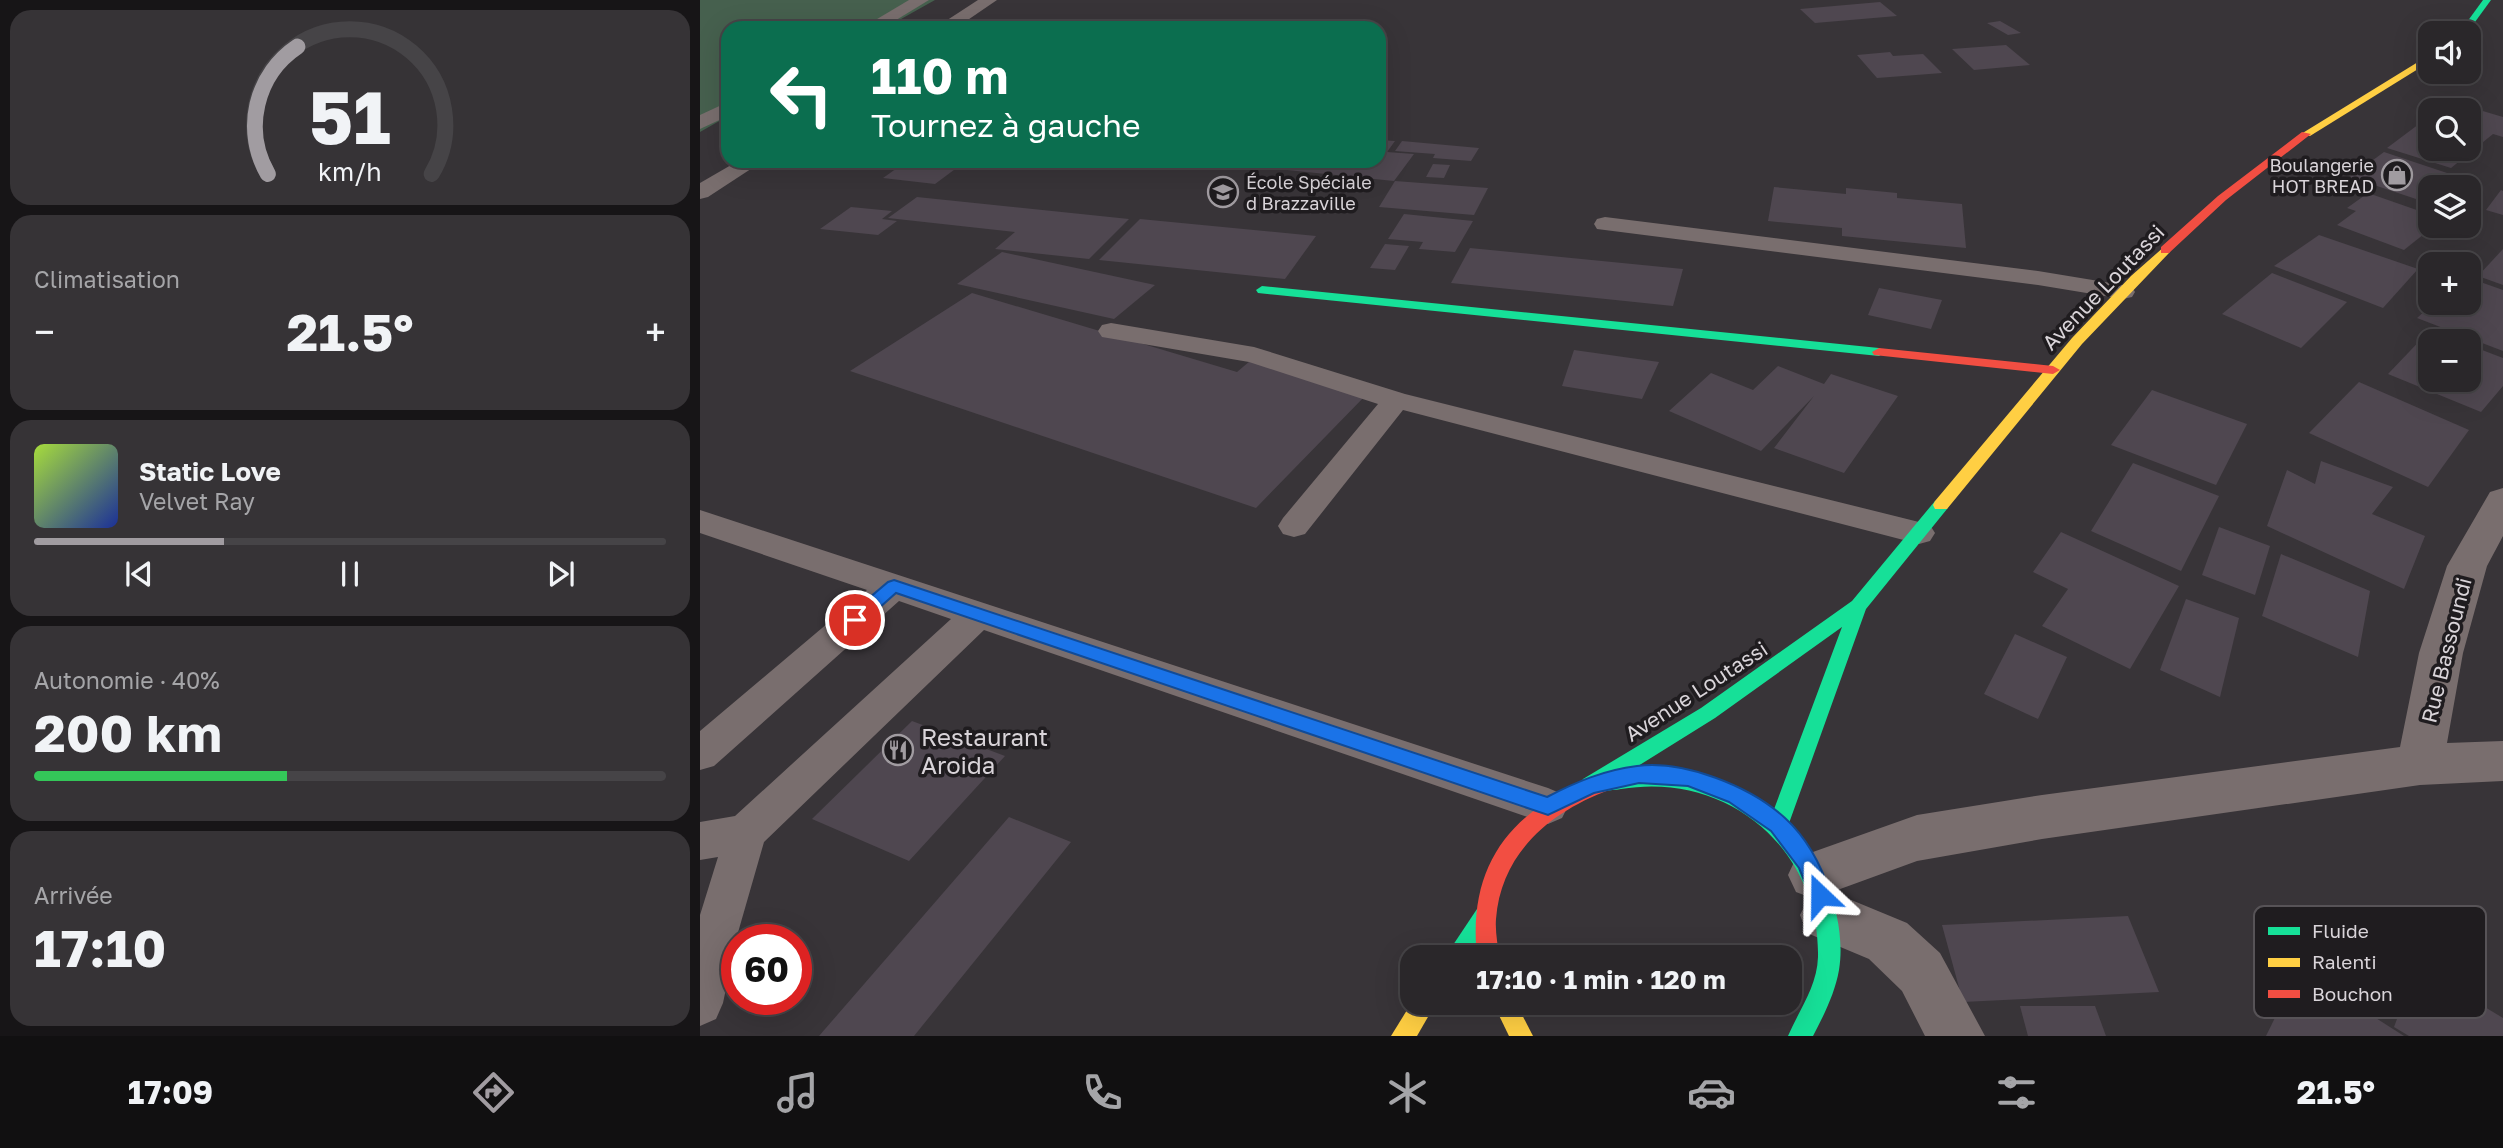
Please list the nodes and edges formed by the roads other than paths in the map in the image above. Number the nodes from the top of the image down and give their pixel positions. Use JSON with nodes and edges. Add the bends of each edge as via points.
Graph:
{"nodes":[{"id":1,"x":921,"y":0,"type":"edge"},
{"id":2,"x":989,"y":0,"type":"edge"},
{"id":3,"x":2487,"y":0,"type":"edge"},
{"id":4,"x":884,"y":21,"type":"edge"},
{"id":5,"x":955,"y":21,"type":"edge"},
{"id":6,"x":2472,"y":21,"type":"edge"},
{"id":7,"x":2489,"y":24,"type":"dead end"},
{"id":8,"x":2481,"y":28,"type":"edge"},
{"id":9,"x":2418,"y":65,"type":"edge"},
{"id":10,"x":721,"y":112,"type":"edge"},
{"id":11,"x":700,"y":123,"type":"edge"},
{"id":12,"x":741,"y":168,"type":"edge"},
{"id":13,"x":700,"y":192,"type":"edge"},
{"id":14,"x":1605,"y":223,"type":"dead end"},
{"id":15,"x":1262,"y":290,"type":"dead end"},
{"id":16,"x":2123,"y":292,"type":"junction"},
{"id":17,"x":1111,"y":331,"type":"dead end"},
{"id":18,"x":2053,"y":370,"type":"junction"},
{"id":19,"x":1396,"y":400,"type":"junction"},
{"id":20,"x":2503,"y":501,"type":"edge"},
{"id":21,"x":700,"y":521,"type":"edge"},
{"id":22,"x":1294,"y":526,"type":"dead end"},
{"id":23,"x":1919,"y":533,"type":"junction"},
{"id":24,"x":894,"y":586,"type":"junction"},
{"id":25,"x":1858,"y":606,"type":"junction"},
{"id":26,"x":978,"y":615,"type":"junction"},
{"id":27,"x":700,"y":754,"type":"edge"},
{"id":28,"x":2503,"y":761,"type":"edge"},
{"id":29,"x":2420,"y":765,"type":"junction"},
{"id":30,"x":1590,"y":785,"type":"junction"},
{"id":31,"x":1548,"y":806,"type":"junction"},
{"id":32,"x":1778,"y":825,"type":"junction"},
{"id":33,"x":747,"y":832,"type":"junction"},
{"id":34,"x":700,"y":841,"type":"edge"},
{"id":35,"x":1820,"y":895,"type":"junction"},
{"id":36,"x":1485,"y":916,"type":"junction"},
{"id":37,"x":1465,"y":945,"type":"edge"},
{"id":38,"x":1487,"y":945,"type":"edge"},
{"id":39,"x":700,"y":1003,"type":"edge"},
{"id":40,"x":1417,"y":1015,"type":"edge"},
{"id":41,"x":1510,"y":1015,"type":"edge"},
{"id":42,"x":1403,"y":1036,"type":"edge"},
{"id":43,"x":1521,"y":1036,"type":"edge"},
{"id":44,"x":1800,"y":1036,"type":"edge"},
{"id":45,"x":1956,"y":1036,"type":"edge"}],
"edges":[{"from":1,"to":4,"type":"lane"},
{"from":2,"to":5,"type":"lane"},
{"from":3,"to":6,"type":"main road"},
{"from":7,"to":8,"type":"main road"},
{"from":9,"to":16,"type":"main road","name":"Avenue Loutassi","via":[[2279,153],[2222,198]]},
{"from":10,"to":11,"type":"lane"},
{"from":12,"to":13,"type":"lane"},
{"from":14,"to":16,"type":"lane"},
{"from":15,"to":18,"type":"main road"},
{"from":16,"to":18,"type":"main road","name":"Avenue Loutassi"},
{"from":17,"to":19,"type":"lane","via":[[1254,355]]},
{"from":18,"to":23,"type":"main road","name":"Avenue Loutassi"},
{"from":19,"to":22,"type":"lane"},
{"from":19,"to":23,"type":"lane"},
{"from":20,"to":29,"type":"street","name":"Rue Bassoundi","via":[[2468,566],[2441,653]]},
{"from":21,"to":24,"type":"lane"},
{"from":23,"to":25,"type":"main road","name":"Avenue Loutassi"},
{"from":24,"to":26,"type":"lane"},
{"from":24,"to":27,"type":"lane"},
{"from":25,"to":30,"type":"main road","name":"Avenue Loutassi","via":[[1708,713]]},
{"from":25,"to":32,"type":"main road","name":"Avenue Loutassi"},
{"from":26,"to":31,"type":"lane"},
{"from":26,"to":33,"type":"lane"},
{"from":28,"to":29,"type":"street"},
{"from":29,"to":35,"type":"street","via":[[1917,838]]},
{"from":30,"to":31,"type":"main road"},
{"from":30,"to":32,"type":"main road","via":[[1639,774],[1688,778],[1736,796]]},
{"from":31,"to":36,"type":"main road","via":[[1518,836],[1496,872]]},
{"from":32,"to":35,"type":"main road","via":[[1798,848]]},
{"from":33,"to":34,"type":"lane"},
{"from":33,"to":39,"type":"lane"},
{"from":35,"to":44,"type":"main road","via":[[1829,957],[1819,1001]]},
{"from":35,"to":45,"type":"street","via":[[1888,940],[1920,972]]},
{"from":36,"to":37,"type":"main road"},
{"from":36,"to":38,"type":"main road"},
{"from":40,"to":42,"type":"main road"},
{"from":41,"to":43,"type":"main road"}]}
